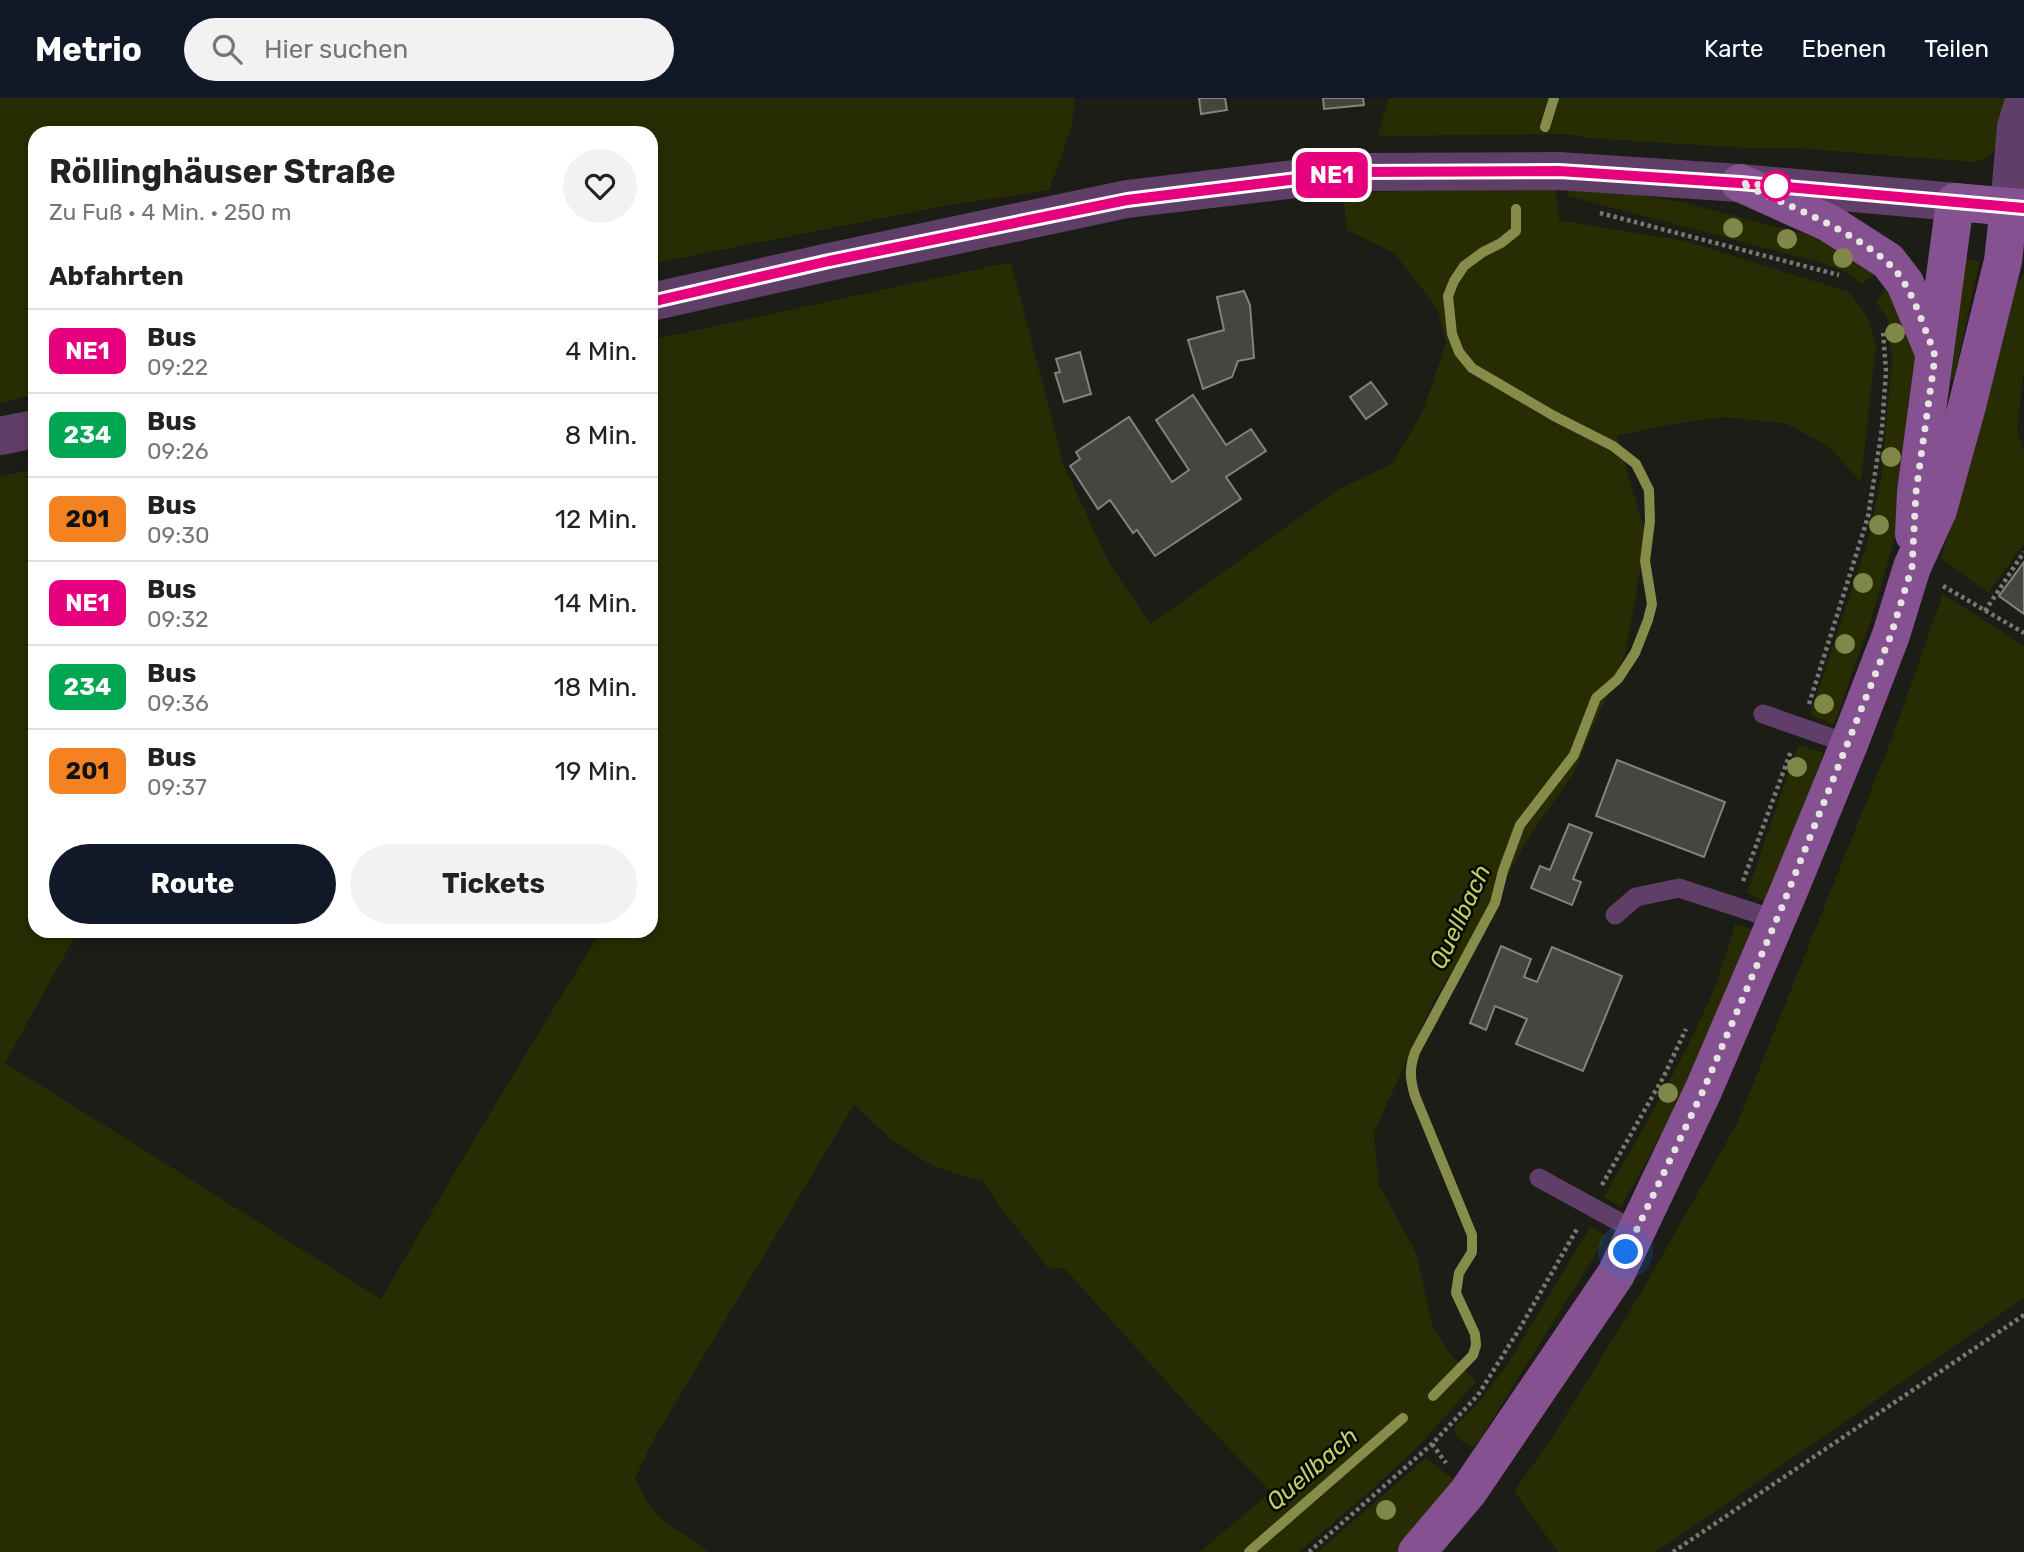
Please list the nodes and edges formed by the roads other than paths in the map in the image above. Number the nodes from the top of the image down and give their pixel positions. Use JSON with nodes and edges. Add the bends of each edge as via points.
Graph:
{"nodes":[{"id":1,"x":2024,"y":101,"type":"edge"},
{"id":2,"x":1740,"y":183,"type":"junction"},
{"id":3,"x":1955,"y":202,"type":"junction"},
{"id":4,"x":2017,"y":207,"type":"edge"},
{"id":5,"x":658,"y":300,"type":"edge"},
{"id":6,"x":1935,"y":357,"type":"junction"},
{"id":7,"x":28,"y":430,"type":"edge"},
{"id":8,"x":0,"y":436,"type":"edge"},
{"id":9,"x":1912,"y":567,"type":"junction"},
{"id":10,"x":1763,"y":713,"type":"dead end"},
{"id":11,"x":1849,"y":744,"type":"junction"},
{"id":12,"x":1615,"y":915,"type":"dead end"},
{"id":13,"x":1777,"y":920,"type":"junction"},
{"id":14,"x":1539,"y":1178,"type":"dead end"},
{"id":15,"x":1636,"y":1231,"type":"junction"},
{"id":16,"x":1417,"y":1552,"type":"edge"}],
"edges":[{"from":1,"to":4,"type":"street","via":[[2017,128]]},
{"from":2,"to":3,"type":"street"},
{"from":2,"to":5,"type":"street","via":[[1559,171],[1354,172],[1127,200]]},
{"from":2,"to":6,"type":"main road","via":[[1829,223],[1888,261],[1905,283]]},
{"from":3,"to":4,"type":"main road"},
{"from":3,"to":6,"type":"main road"},
{"from":4,"to":9,"type":"main road","via":[[1938,510]]},
{"from":6,"to":9,"type":"main road","via":[[1916,492]]},
{"from":7,"to":8,"type":"street"},
{"from":9,"to":11,"type":"main road"},
{"from":10,"to":11,"type":"lane"},
{"from":11,"to":13,"type":"main road"},
{"from":12,"to":13,"type":"lane","via":[[1636,897],[1679,888]]},
{"from":13,"to":15,"type":"main road"},
{"from":14,"to":15,"type":"lane"},
{"from":15,"to":16,"type":"main road","via":[[1616,1274],[1476,1480]]}]}
